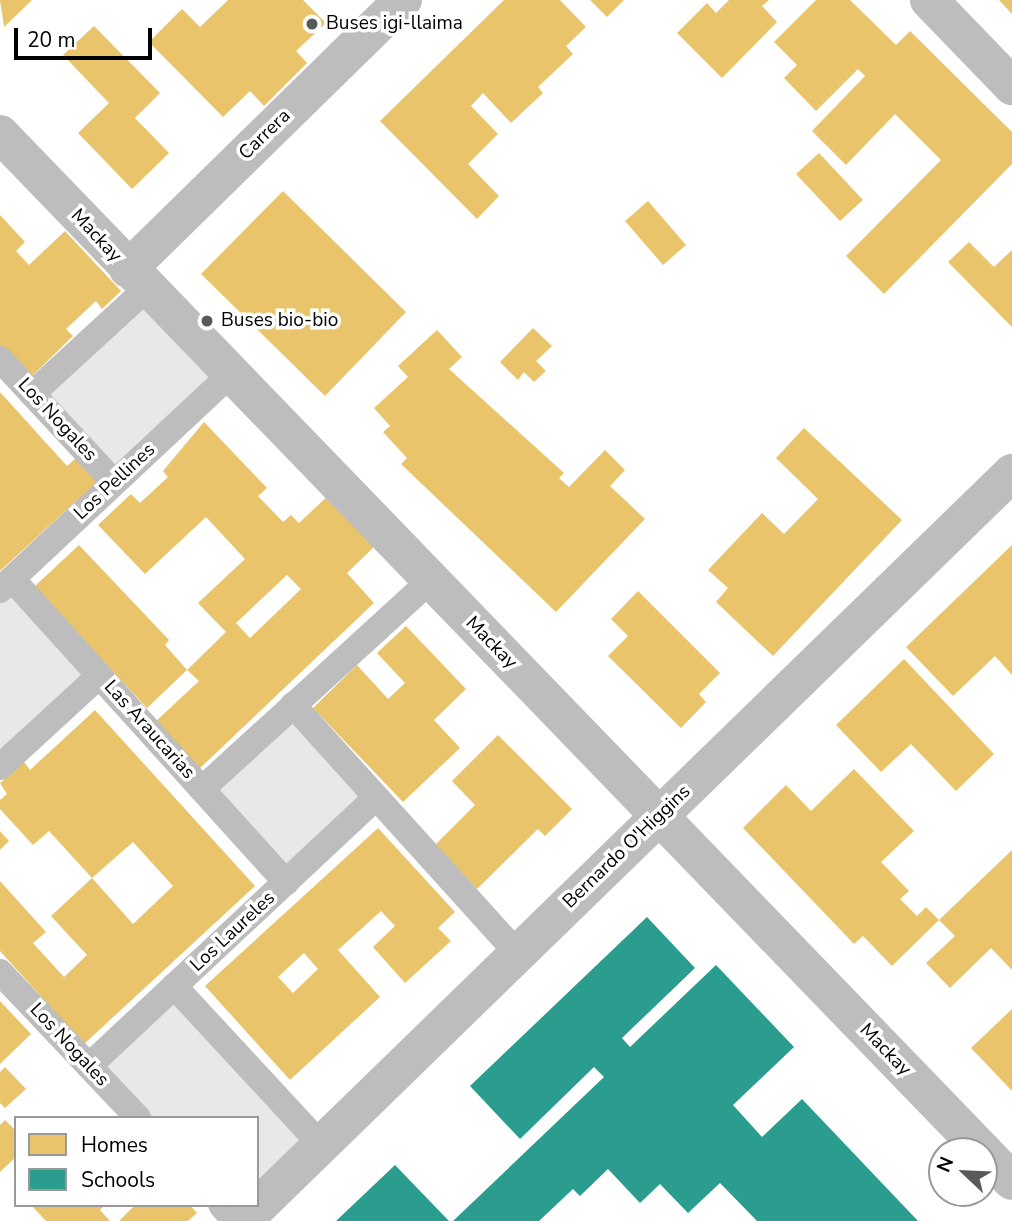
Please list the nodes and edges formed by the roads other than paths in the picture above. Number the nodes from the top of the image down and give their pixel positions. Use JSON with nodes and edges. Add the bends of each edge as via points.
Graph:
{"nodes":[{"id":1,"x":403,"y":0,"type":"edge"},
{"id":2,"x":929,"y":0,"type":"edge"},
{"id":3,"x":1012,"y":86,"type":"edge"},
{"id":4,"x":0,"y":134,"type":"edge"},
{"id":5,"x":137,"y":279,"type":"junction"},
{"id":6,"x":0,"y":359,"type":"edge"},
{"id":7,"x":230,"y":375,"type":"junction"},
{"id":8,"x":32,"y":394,"type":"junction"},
{"id":9,"x":1012,"y":472,"type":"edge"},
{"id":10,"x":114,"y":482,"type":"junction"},
{"id":11,"x":430,"y":581,"type":"junction"},
{"id":12,"x":6,"y":584,"type":"edge"},
{"id":13,"x":99,"y":676,"type":"junction"},
{"id":14,"x":293,"y":705,"type":"junction"},
{"id":15,"x":2,"y":760,"type":"edge"},
{"id":16,"x":202,"y":789,"type":"junction"},
{"id":17,"x":376,"y":797,"type":"junction"},
{"id":18,"x":659,"y":817,"type":"junction"},
{"id":19,"x":286,"y":882,"type":"junction"},
{"id":20,"x":517,"y":953,"type":"junction"},
{"id":21,"x":0,"y":972,"type":"edge"},
{"id":22,"x":174,"y":986,"type":"junction"},
{"id":23,"x":89,"y":1066,"type":"junction"},
{"id":24,"x":136,"y":1116,"type":"edge"},
{"id":25,"x":970,"y":1137,"type":"edge"},
{"id":26,"x":321,"y":1145,"type":"junction"},
{"id":27,"x":998,"y":1166,"type":"edge"},
{"id":28,"x":1012,"y":1181,"type":"edge"},
{"id":29,"x":259,"y":1205,"type":"edge"},
{"id":30,"x":222,"y":1207,"type":"edge"},
{"id":31,"x":257,"y":1207,"type":"edge"},
{"id":32,"x":235,"y":1221,"type":"edge"},
{"id":33,"x":243,"y":1221,"type":"edge"}],
"edges":[{"from":1,"to":5,"type":"street","name":"Carrera"},
{"from":2,"to":3,"type":"street"},
{"from":4,"to":5,"type":"street","name":"Mackay"},
{"from":5,"to":7,"type":"street","name":"Mackay"},
{"from":5,"to":8,"type":"lane"},
{"from":6,"to":8,"type":"lane","name":"Los Nogales"},
{"from":7,"to":10,"type":"lane","name":"Los Pellines"},
{"from":7,"to":11,"type":"street","name":"Mackay"},
{"from":8,"to":10,"type":"lane","name":"Los Nogales"},
{"from":9,"to":18,"type":"street","name":"Bernardo O'Higgins"},
{"from":10,"to":12,"type":"lane","name":"Los Pellines"},
{"from":11,"to":14,"type":"lane"},
{"from":11,"to":18,"type":"street","name":"Mackay"},
{"from":12,"to":13,"type":"lane","name":"Las Araucarias"},
{"from":13,"to":15,"type":"lane"},
{"from":13,"to":16,"type":"lane","name":"Las Araucarias"},
{"from":14,"to":16,"type":"lane"},
{"from":14,"to":17,"type":"lane"},
{"from":16,"to":19,"type":"lane","name":"Las Araucarias"},
{"from":17,"to":19,"type":"lane","name":"Los Laureles"},
{"from":17,"to":20,"type":"lane"},
{"from":18,"to":20,"type":"street","name":"Bernardo O'Higgins"},
{"from":18,"to":25,"type":"street","name":"Mackay"},
{"from":19,"to":22,"type":"lane","name":"Los Laureles"},
{"from":20,"to":26,"type":"street","name":"Bernardo O'Higgins"},
{"from":21,"to":23,"type":"lane","name":"Los Nogales"},
{"from":22,"to":23,"type":"lane","name":"Los Laureles"},
{"from":22,"to":26,"type":"lane"},
{"from":23,"to":24,"type":"lane","name":"Los Nogales"},
{"from":26,"to":29,"type":"street","name":"Bernardo O'Higgins"},
{"from":27,"to":28,"type":"street","name":"Mackay"},
{"from":30,"to":32,"type":"lane"},
{"from":31,"to":33,"type":"street","name":"Bernardo O'Higgins"}]}
